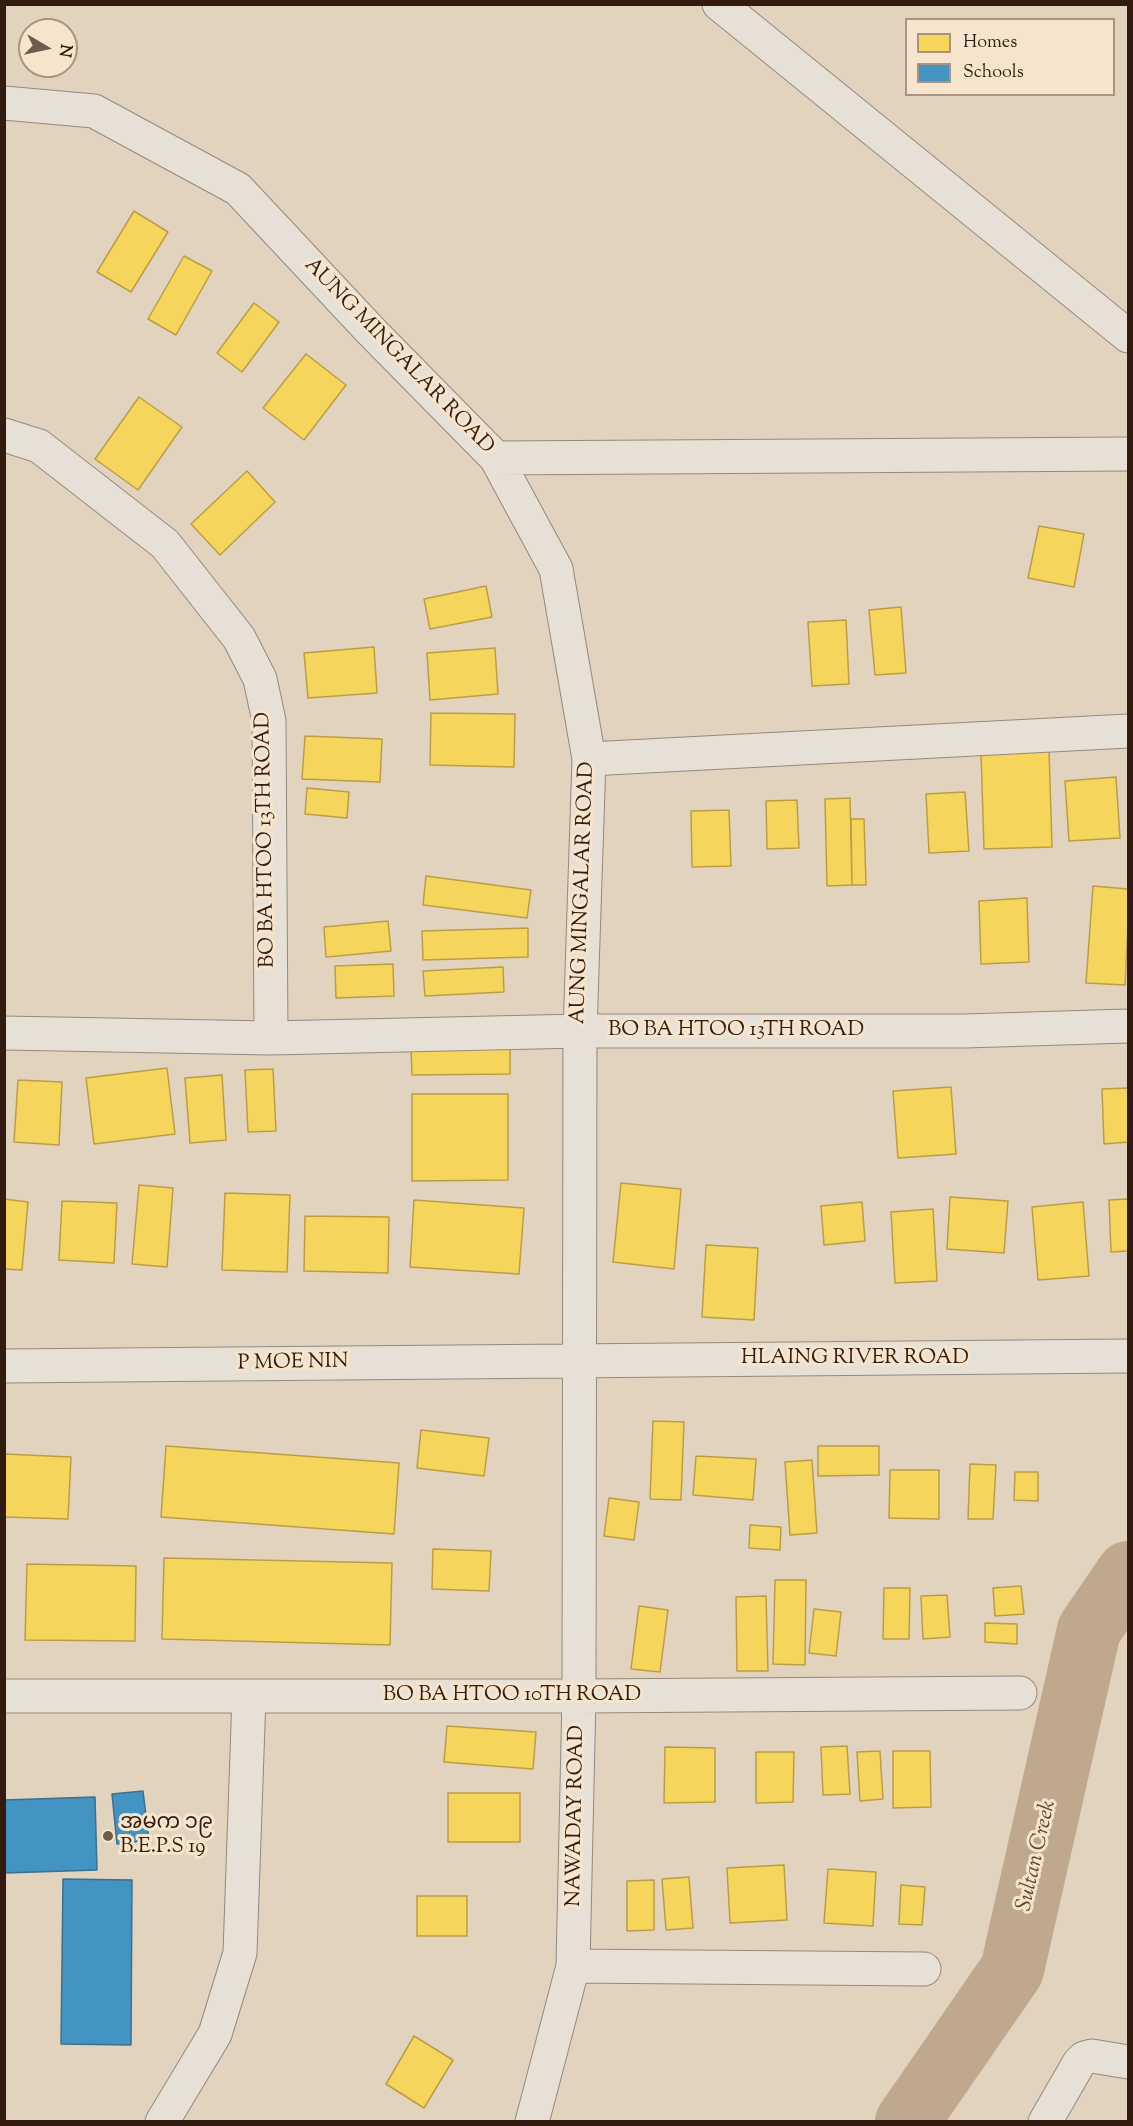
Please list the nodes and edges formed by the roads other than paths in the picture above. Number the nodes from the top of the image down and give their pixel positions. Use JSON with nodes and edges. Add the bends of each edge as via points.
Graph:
{"nodes":[{"id":1,"x":719,"y":4,"type":"edge"},
{"id":2,"x":4,"y":103,"type":"edge"},
{"id":3,"x":1128,"y":336,"type":"edge"},
{"id":4,"x":4,"y":435,"type":"edge"},
{"id":5,"x":1128,"y":454,"type":"edge"},
{"id":6,"x":496,"y":458,"type":"junction"},
{"id":7,"x":1128,"y":731,"type":"edge"},
{"id":8,"x":589,"y":759,"type":"junction"},
{"id":9,"x":1128,"y":1026,"type":"edge"},
{"id":10,"x":580,"y":1031,"type":"junction"},
{"id":11,"x":4,"y":1033,"type":"edge"},
{"id":12,"x":271,"y":1038,"type":"junction"},
{"id":13,"x":1128,"y":1356,"type":"edge"},
{"id":14,"x":581,"y":1361,"type":"junction"},
{"id":15,"x":4,"y":1366,"type":"edge"},
{"id":16,"x":1020,"y":1693,"type":"dead end"},
{"id":17,"x":4,"y":1696,"type":"edge"},
{"id":18,"x":249,"y":1696,"type":"junction"},
{"id":19,"x":579,"y":1696,"type":"junction"},
{"id":20,"x":573,"y":1966,"type":"junction"},
{"id":21,"x":924,"y":1969,"type":"dead end"},
{"id":22,"x":1128,"y":2062,"type":"edge"},
{"id":23,"x":162,"y":2121,"type":"edge"},
{"id":24,"x":532,"y":2121,"type":"edge"},
{"id":25,"x":1045,"y":2121,"type":"edge"}],
"edges":[{"from":1,"to":3,"type":"street"},
{"from":2,"to":6,"type":"street","name":"AUNG MINGALAR ROAD","via":[[94,111],[238,189]]},
{"from":4,"to":12,"type":"street","name":"BO BA HTOO 13TH ROAD","via":[[39,446],[165,544],[239,638],[260,679],[269,721]]},
{"from":5,"to":6,"type":"street"},
{"from":6,"to":8,"type":"street","name":"AUNG MINGALAR ROAD","via":[[556,569]]},
{"from":7,"to":8,"type":"street"},
{"from":8,"to":10,"type":"street","name":"AUNG MINGALAR ROAD"},
{"from":9,"to":10,"type":"street","name":"BO BA HTOO 13TH ROAD","via":[[964,1031]]},
{"from":10,"to":12,"type":"street","name":"BO BA HTOO 13TH ROAD"},
{"from":10,"to":14,"type":"street","name":"AUNG MINGALAR ROAD"},
{"from":11,"to":12,"type":"street","name":"BO BA HTOO 13TH ROAD"},
{"from":13,"to":14,"type":"street","name":"HLAING RIVER ROAD"},
{"from":14,"to":15,"type":"street","name":"P MOE NIN"},
{"from":14,"to":19,"type":"street","name":"NAWADAY ROAD"},
{"from":16,"to":19,"type":"street","name":"BO BA HTOO 10TH ROAD"},
{"from":17,"to":18,"type":"street","name":"BO BA HTOO 10TH ROAD"},
{"from":18,"to":19,"type":"street","name":"BO BA HTOO 10TH ROAD"},
{"from":18,"to":23,"type":"street","via":[[240,1953],[216,2034]]},
{"from":19,"to":20,"type":"street","name":"NAWADAY ROAD"},
{"from":20,"to":21,"type":"street"},
{"from":20,"to":24,"type":"street","name":"NAWADAY ROAD"},
{"from":22,"to":25,"type":"street","via":[[1084,2058]]}]}
